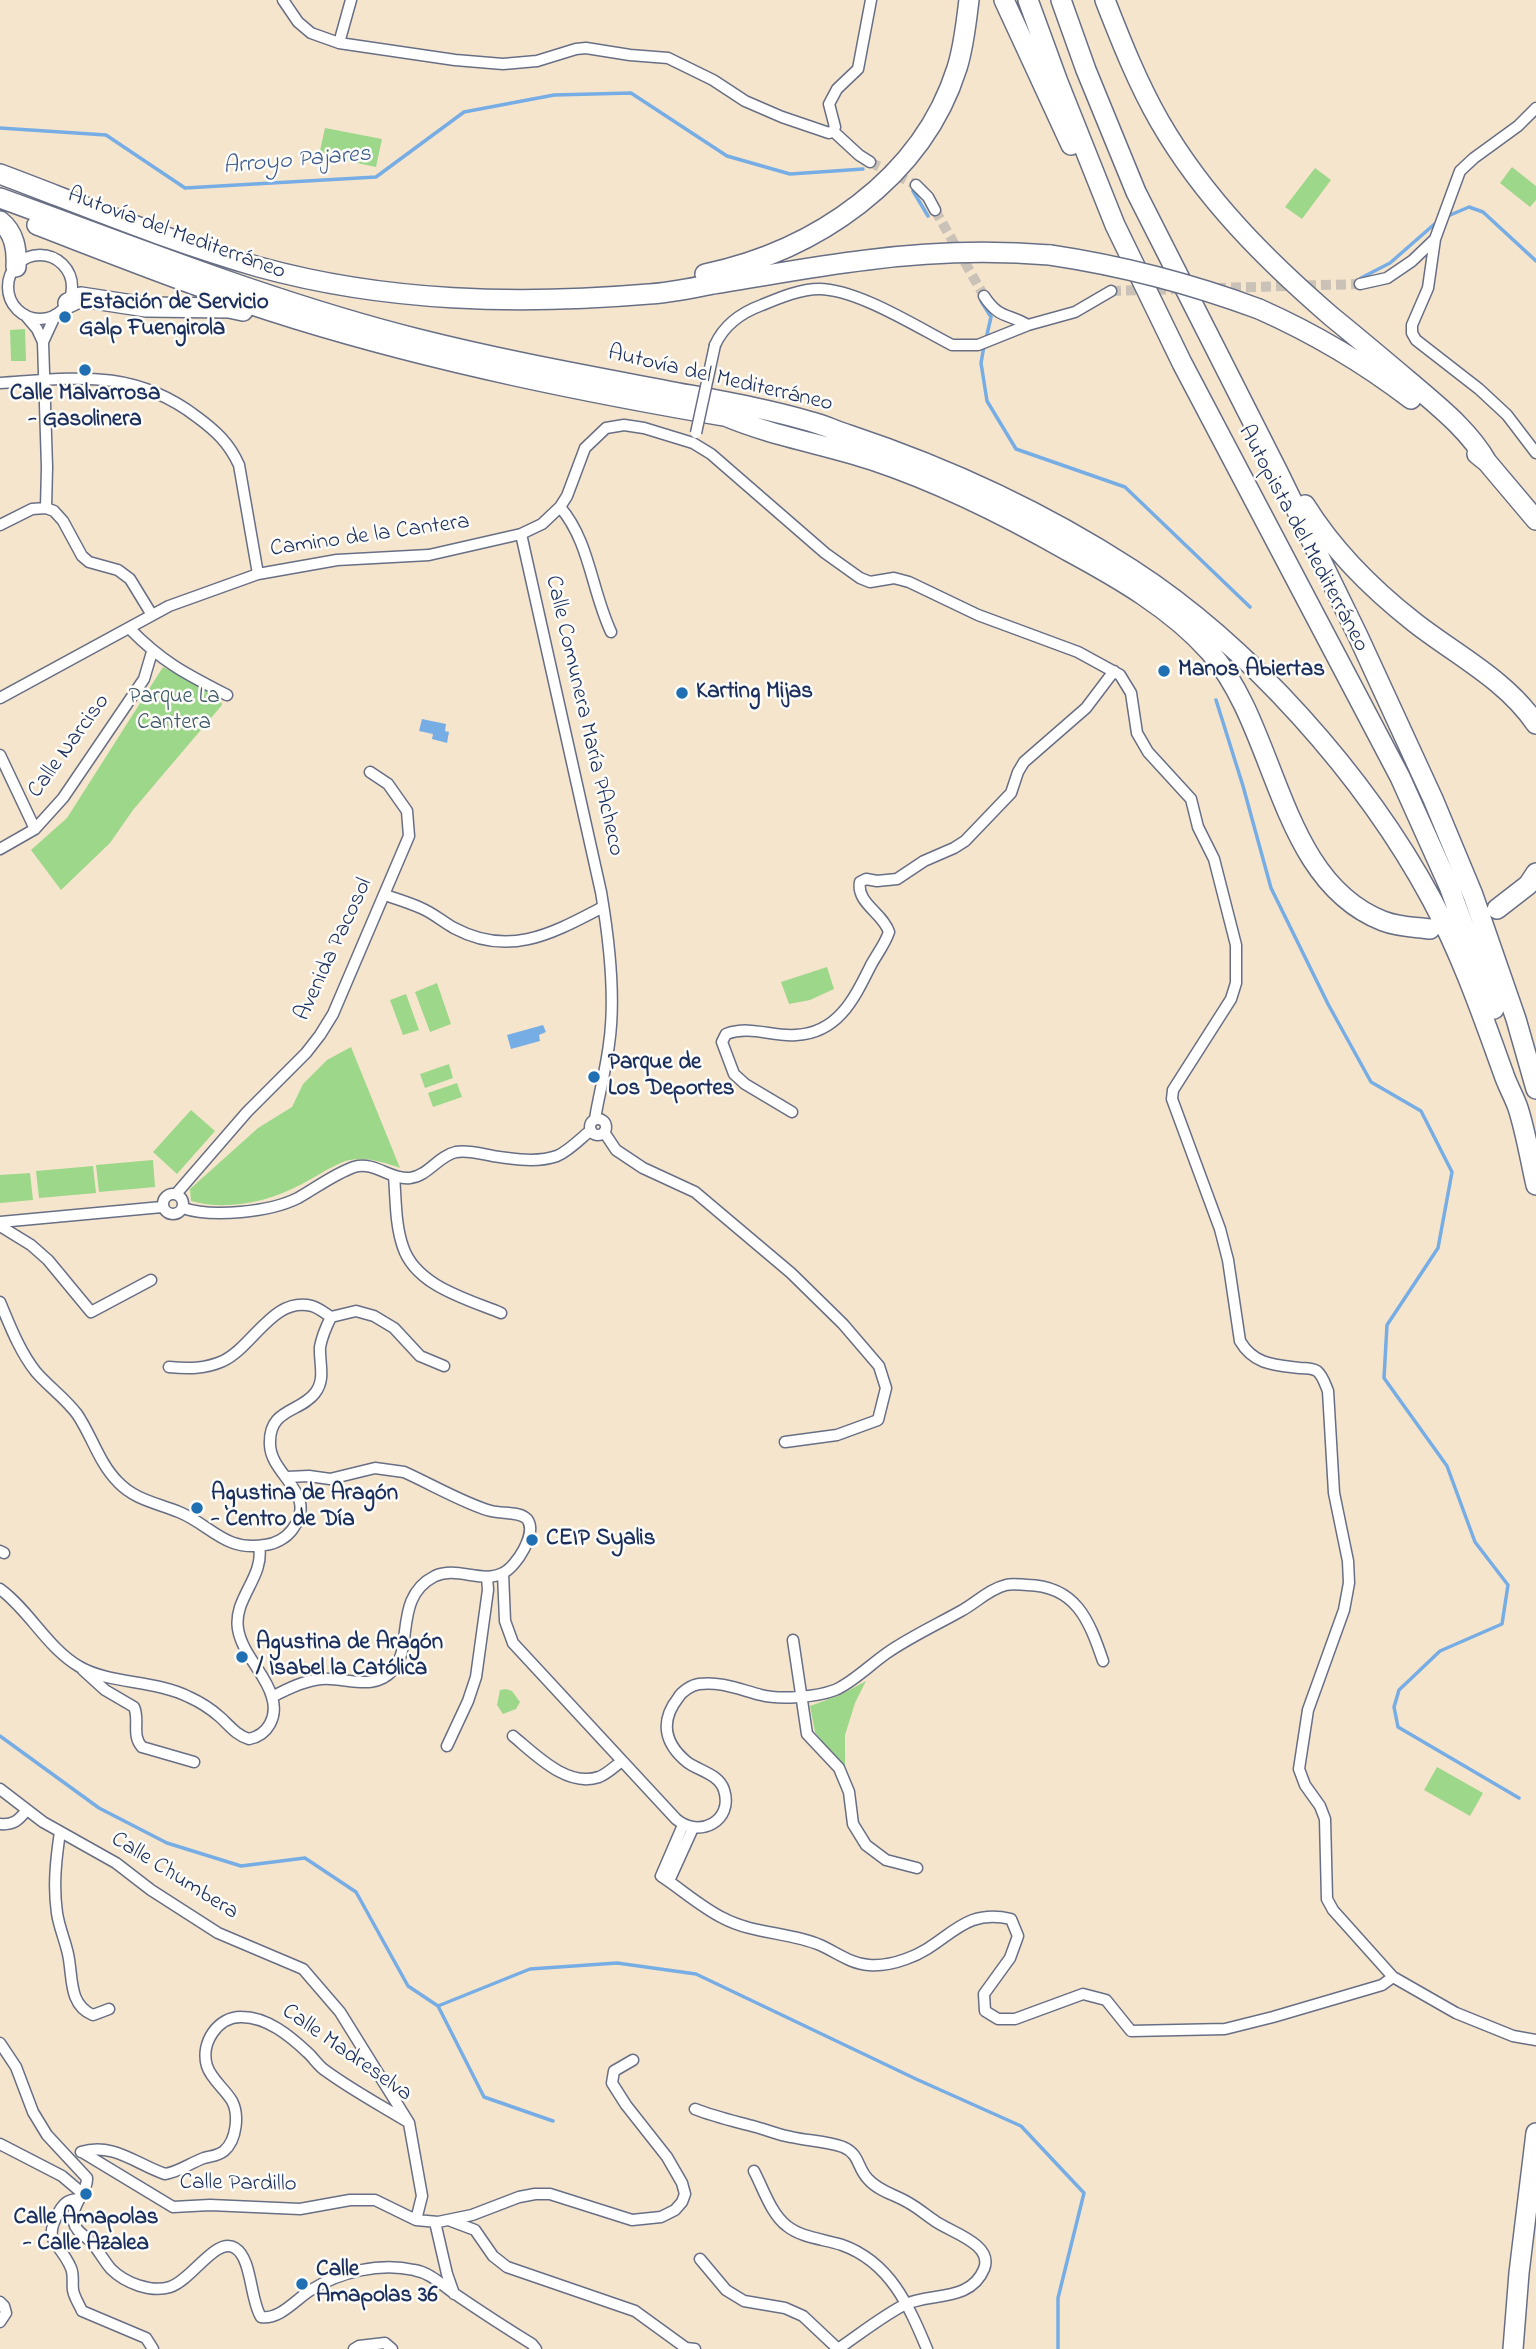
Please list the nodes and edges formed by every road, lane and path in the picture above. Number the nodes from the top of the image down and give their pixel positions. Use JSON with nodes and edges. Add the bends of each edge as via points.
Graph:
{"nodes":[{"id":1,"x":283,"y":0,"type":"edge"},
{"id":2,"x":351,"y":0,"type":"edge"},
{"id":3,"x":871,"y":0,"type":"edge"},
{"id":4,"x":969,"y":0,"type":"edge"},
{"id":5,"x":1004,"y":0,"type":"edge"},
{"id":6,"x":1028,"y":0,"type":"edge"},
{"id":7,"x":1061,"y":0,"type":"edge"},
{"id":8,"x":1105,"y":0,"type":"edge"},
{"id":9,"x":339,"y":43,"type":"junction"},
{"id":10,"x":1536,"y":108,"type":"edge"},
{"id":11,"x":833,"y":131,"type":"junction"},
{"id":12,"x":870,"y":162,"type":"tunnel mouth"},
{"id":13,"x":0,"y":174,"type":"edge"},
{"id":14,"x":916,"y":185,"type":"tunnel mouth"},
{"id":15,"x":0,"y":198,"type":"edge"},
{"id":16,"x":935,"y":210,"type":"tunnel mouth"},
{"id":17,"x":0,"y":211,"type":"edge"},
{"id":18,"x":0,"y":221,"type":"edge"},
{"id":19,"x":1115,"y":225,"type":"junction"},
{"id":20,"x":1435,"y":239,"type":"junction"},
{"id":21,"x":10,"y":271,"type":"edge"},
{"id":22,"x":1360,"y":284,"type":"tunnel mouth"},
{"id":23,"x":1111,"y":291,"type":"tunnel mouth"},
{"id":24,"x":0,"y":293,"type":"edge"},
{"id":25,"x":619,"y":295,"type":"junction"},
{"id":26,"x":984,"y":296,"type":"tunnel mouth"},
{"id":27,"x":12,"y":303,"type":"junction"},
{"id":28,"x":61,"y":309,"type":"junction"},
{"id":29,"x":26,"y":316,"type":"junction"},
{"id":30,"x":296,"y":319,"type":"junction"},
{"id":31,"x":1028,"y":325,"type":"junction"},
{"id":32,"x":43,"y":342,"type":"junction"},
{"id":33,"x":44,"y":380,"type":"junction"},
{"id":34,"x":0,"y":383,"type":"edge"},
{"id":35,"x":725,"y":416,"type":"junction"},
{"id":36,"x":842,"y":433,"type":"junction"},
{"id":37,"x":694,"y":438,"type":"junction"},
{"id":38,"x":1536,"y":453,"type":"edge"},
{"id":39,"x":1487,"y":462,"type":"junction"},
{"id":40,"x":1278,"y":472,"type":"junction"},
{"id":41,"x":560,"y":507,"type":"junction"},
{"id":42,"x":46,"y":508,"type":"junction"},
{"id":43,"x":1536,"y":520,"type":"edge"},
{"id":44,"x":0,"y":525,"type":"edge"},
{"id":45,"x":521,"y":534,"type":"junction"},
{"id":46,"x":258,"y":575,"type":"junction"},
{"id":47,"x":152,"y":615,"type":"junction"},
{"id":48,"x":129,"y":628,"type":"junction"},
{"id":49,"x":611,"y":632,"type":"dead end"},
{"id":50,"x":152,"y":652,"type":"junction"},
{"id":51,"x":1114,"y":671,"type":"junction"},
{"id":52,"x":227,"y":695,"type":"dead end"},
{"id":53,"x":0,"y":698,"type":"edge"},
{"id":54,"x":1536,"y":724,"type":"edge"},
{"id":55,"x":0,"y":755,"type":"edge"},
{"id":56,"x":370,"y":772,"type":"dead end"},
{"id":57,"x":35,"y":830,"type":"junction"},
{"id":58,"x":0,"y":849,"type":"edge"},
{"id":59,"x":1536,"y":873,"type":"edge"},
{"id":60,"x":385,"y":895,"type":"junction"},
{"id":61,"x":603,"y":907,"type":"junction"},
{"id":62,"x":1497,"y":909,"type":"dead end"},
{"id":63,"x":1430,"y":929,"type":"dead end"},
{"id":64,"x":1536,"y":1089,"type":"edge"},
{"id":65,"x":1517,"y":1105,"type":"junction"},
{"id":66,"x":792,"y":1112,"type":"dead end"},
{"id":67,"x":595,"y":1119,"type":"junction"},
{"id":68,"x":591,"y":1130,"type":"junction"},
{"id":69,"x":604,"y":1132,"type":"junction"},
{"id":70,"x":394,"y":1176,"type":"junction"},
{"id":71,"x":1536,"y":1185,"type":"edge"},
{"id":72,"x":176,"y":1194,"type":"junction"},
{"id":73,"x":162,"y":1207,"type":"junction"},
{"id":74,"x":183,"y":1208,"type":"junction"},
{"id":75,"x":0,"y":1224,"type":"edge"},
{"id":76,"x":151,"y":1280,"type":"dead end"},
{"id":77,"x":0,"y":1302,"type":"edge"},
{"id":78,"x":501,"y":1312,"type":"dead end"},
{"id":79,"x":331,"y":1317,"type":"junction"},
{"id":80,"x":444,"y":1366,"type":"dead end"},
{"id":81,"x":169,"y":1367,"type":"dead end"},
{"id":82,"x":785,"y":1441,"type":"dead end"},
{"id":83,"x":287,"y":1477,"type":"junction"},
{"id":84,"x":259,"y":1546,"type":"junction"},
{"id":85,"x":503,"y":1573,"type":"junction"},
{"id":86,"x":487,"y":1577,"type":"junction"},
{"id":87,"x":0,"y":1589,"type":"edge"},
{"id":88,"x":793,"y":1640,"type":"dead end"},
{"id":89,"x":1102,"y":1661,"type":"dead end"},
{"id":90,"x":81,"y":1668,"type":"junction"},
{"id":91,"x":110,"y":1676,"type":"junction"},
{"id":92,"x":105,"y":1690,"type":"junction"},
{"id":93,"x":272,"y":1697,"type":"junction"},
{"id":94,"x":802,"y":1697,"type":"junction"},
{"id":95,"x":513,"y":1736,"type":"dead end"},
{"id":96,"x":447,"y":1745,"type":"dead end"},
{"id":97,"x":622,"y":1761,"type":"junction"},
{"id":98,"x":194,"y":1762,"type":"dead end"},
{"id":99,"x":0,"y":1789,"type":"edge"},
{"id":100,"x":26,"y":1811,"type":"junction"},
{"id":101,"x":0,"y":1824,"type":"edge"},
{"id":102,"x":688,"y":1827,"type":"junction"},
{"id":103,"x":60,"y":1832,"type":"junction"},
{"id":104,"x":917,"y":1868,"type":"dead end"},
{"id":105,"x":1393,"y":1977,"type":"junction"},
{"id":106,"x":109,"y":2009,"type":"dead end"},
{"id":107,"x":1536,"y":2040,"type":"edge"},
{"id":108,"x":0,"y":2043,"type":"edge"},
{"id":109,"x":633,"y":2060,"type":"dead end"},
{"id":110,"x":695,"y":2109,"type":"dead end"},
{"id":111,"x":409,"y":2123,"type":"junction"},
{"id":112,"x":1536,"y":2133,"type":"edge"},
{"id":113,"x":0,"y":2144,"type":"edge"},
{"id":114,"x":82,"y":2152,"type":"junction"},
{"id":115,"x":70,"y":2160,"type":"junction"},
{"id":116,"x":754,"y":2171,"type":"dead end"},
{"id":117,"x":80,"y":2196,"type":"junction"},
{"id":118,"x":416,"y":2220,"type":"junction"},
{"id":119,"x":435,"y":2221,"type":"junction"},
{"id":120,"x":451,"y":2221,"type":"junction"},
{"id":121,"x":700,"y":2259,"type":"dead end"},
{"id":122,"x":454,"y":2294,"type":"junction"},
{"id":123,"x":0,"y":2302,"type":"edge"},
{"id":124,"x":908,"y":2303,"type":"junction"},
{"id":125,"x":0,"y":2322,"type":"edge"},
{"id":126,"x":153,"y":2349,"type":"edge"},
{"id":127,"x":354,"y":2349,"type":"edge"},
{"id":128,"x":392,"y":2349,"type":"edge"},
{"id":129,"x":536,"y":2349,"type":"edge"},
{"id":130,"x":695,"y":2349,"type":"edge"},
{"id":131,"x":838,"y":2349,"type":"edge"},
{"id":132,"x":927,"y":2349,"type":"edge"},
{"id":133,"x":1513,"y":2349,"type":"edge"}],
"edges":[{"from":1,"to":9,"type":"street","via":[[304,28]]},
{"from":2,"to":9,"type":"street"},
{"from":3,"to":11,"type":"street","via":[[858,68],[837,89],[830,104]]},
{"from":4,"to":25,"type":"highway","via":[[957,68],[945,99],[914,150],[874,193],[847,214],[787,247],[721,271]]},
{"from":5,"to":19,"type":"highway","via":[[1097,200]]},
{"from":6,"to":19,"type":"highway","name":"Autopista del Mediterráneo"},
{"from":7,"to":40,"type":"highway","name":"Autopista del Mediterráneo","via":[[1136,192]]},
{"from":8,"to":39,"type":"highway","via":[[1160,121],[1226,214],[1303,291],[1436,404],[1477,443]]},
{"from":9,"to":11,"type":"street","via":[[503,64],[586,48],[661,56],[765,110]]},
{"from":10,"to":20,"type":"street","via":[[1460,171]]},
{"from":11,"to":12,"type":"street"},
{"from":13,"to":25,"type":"highway","name":"Autovía del Mediterráneo","via":[[209,251],[356,288],[494,301]]},
{"from":14,"to":16,"type":"street"},
{"from":15,"to":36,"type":"highway","name":"Autovía del Mediterráneo","via":[[368,326],[529,364],[737,404]]},
{"from":17,"to":30,"type":"highway"},
{"from":18,"to":21,"type":"highway","via":[[13,239],[16,254]]},
{"from":19,"to":65,"type":"highway","name":"Autopista del Mediterráneo","via":[[1211,419],[1400,777],[1483,976],[1515,1074]]},
{"from":20,"to":22,"type":"street","via":[[1387,278]]},
{"from":20,"to":38,"type":"street","via":[[1428,288],[1412,333],[1507,415]]},
{"from":21,"to":27,"type":"street"},
{"from":21,"to":28,"type":"street","via":[[39,256],[60,262],[71,281]]},
{"from":23,"to":31,"type":"street","via":[[1075,312]]},
{"from":24,"to":27,"type":"street"},
{"from":25,"to":39,"type":"highway","name":"Autovía del Mediterráneo","bridge":true,"via":[[650,295],[868,259],[971,252],[1101,262],[1207,290],[1325,341],[1437,419]]},
{"from":26,"to":31,"type":"street","via":[[997,313]]},
{"from":27,"to":29,"type":"street"},
{"from":28,"to":29,"type":"street","via":[[40,319]]},
{"from":28,"to":30,"type":"highway","via":[[81,298],[146,307],[229,308]]},
{"from":28,"to":32,"type":"street"},
{"from":29,"to":32,"type":"street"},
{"from":30,"to":35,"type":"highway","via":[[481,368]]},
{"from":31,"to":37,"type":"street","bridge":true,"via":[[978,345],[952,345],[847,294],[818,289],[785,295],[744,312],[719,337]]},
{"from":32,"to":33,"type":"street"},
{"from":33,"to":34,"type":"street"},
{"from":33,"to":42,"type":"street"},
{"from":33,"to":46,"type":"street","via":[[124,382],[184,407],[222,437],[239,465]]},
{"from":35,"to":36,"type":"highway"},
{"from":35,"to":63,"type":"highway","via":[[874,461],[965,497],[1097,567],[1166,612],[1213,655],[1227,677],[1256,729],[1298,833],[1330,882],[1354,905],[1384,921]]},
{"from":36,"to":65,"type":"highway","name":"Autovía del Mediterráneo","via":[[941,468],[1000,495],[1123,564],[1205,626],[1293,708],[1374,808],[1431,899],[1456,948]]},
{"from":37,"to":41,"type":"street","via":[[624,425],[606,428],[585,448]]},
{"from":37,"to":51,"type":"street","via":[[860,578],[909,582]]},
{"from":39,"to":43,"type":"highway","name":"Autovía del Mediterráneo"},
{"from":40,"to":54,"type":"highway","via":[[1370,584],[1490,676]]},
{"from":40,"to":64,"type":"highway","name":"Autopista del Mediterráneo","via":[[1438,811],[1473,895]]},
{"from":41,"to":45,"type":"street","name":"Camino de la Cantera","via":[[542,524]]},
{"from":41,"to":49,"type":"street","via":[[580,537],[599,607]]},
{"from":42,"to":44,"type":"street","via":[[32,509]]},
{"from":42,"to":47,"type":"street","via":[[63,521],[89,562],[118,570],[130,579]]},
{"from":45,"to":46,"type":"street","name":"Camino de la Cantera","via":[[429,555],[337,560]]},
{"from":45,"to":61,"type":"street","name":"Calle Comunera María PAcheco"},
{"from":46,"to":47,"type":"street","name":"Camino de la Cantera"},
{"from":47,"to":48,"type":"street","name":"Camino de la Cantera"},
{"from":48,"to":50,"type":"street"},
{"from":48,"to":53,"type":"street","name":"Camino de la Cantera"},
{"from":50,"to":52,"type":"street"},
{"from":50,"to":57,"type":"street","name":"Calle Narciso","via":[[144,679],[63,798]]},
{"from":51,"to":66,"type":"street","via":[[1086,708],[1024,762],[1012,793],[965,841],[897,879],[860,882],[862,897],[889,932],[838,1019],[821,1030],[796,1035],[752,1029],[726,1034],[722,1042],[734,1074]]},
{"from":51,"to":105,"type":"street","via":[[1131,693],[1137,733],[1148,752],[1191,799],[1214,859],[1236,945],[1236,983],[1231,999],[1172,1099],[1223,1239],[1240,1341],[1257,1360],[1318,1371],[1328,1391],[1334,1493],[1349,1583],[1344,1610],[1308,1710],[1299,1769],[1325,1819],[1327,1899]]},
{"from":55,"to":57,"type":"street"},
{"from":56,"to":60,"type":"street","name":"Avenida Pacosol","via":[[388,784],[407,811],[409,836]]},
{"from":57,"to":58,"type":"street","name":"Calle Narciso"},
{"from":59,"to":62,"type":"highway"},
{"from":60,"to":61,"type":"street","via":[[423,909],[466,934],[501,941],[539,938]]},
{"from":60,"to":72,"type":"street","name":"Avenida Pacosol","via":[[320,1035]]},
{"from":61,"to":67,"type":"street","name":"Calle Comunera María PAcheco","via":[[611,1019]]},
{"from":65,"to":71,"type":"highway","name":"Autovía del Mediterráneo"},
{"from":67,"to":68,"type":"street"},
{"from":67,"to":69,"type":"street","via":[[605,1122]]},
{"from":68,"to":69,"type":"street","via":[[597,1135]]},
{"from":68,"to":70,"type":"street","via":[[558,1156],[535,1160],[455,1153],[418,1176]]},
{"from":69,"to":82,"type":"street","via":[[616,1150],[695,1192],[743,1230],[844,1324],[879,1366],[886,1388],[878,1420],[837,1435]]},
{"from":70,"to":74,"type":"street","via":[[364,1165],[296,1199],[267,1208],[198,1212]]},
{"from":70,"to":78,"type":"street","via":[[403,1249],[416,1269],[438,1286]]},
{"from":72,"to":73,"type":"street","via":[[165,1196]]},
{"from":72,"to":74,"type":"street"},
{"from":73,"to":74,"type":"street","via":[[175,1215]]},
{"from":73,"to":75,"type":"street"},
{"from":75,"to":76,"type":"street","via":[[48,1260],[91,1312]]},
{"from":77,"to":84,"type":"street","via":[[36,1372],[77,1415],[120,1484],[230,1543]]},
{"from":79,"to":80,"type":"street","via":[[356,1311],[374,1316],[394,1328],[420,1356]]},
{"from":79,"to":81,"type":"street","via":[[314,1306],[294,1305],[274,1315],[225,1360],[204,1368]]},
{"from":79,"to":83,"type":"street","via":[[321,1341],[322,1379],[316,1392],[279,1417],[272,1430],[273,1460]]},
{"from":83,"to":84,"type":"street","via":[[300,1505],[299,1518],[281,1540]]},
{"from":83,"to":85,"type":"street","via":[[330,1479],[374,1468],[392,1469],[488,1511],[519,1514],[530,1525],[528,1539],[520,1558]]},
{"from":84,"to":93,"type":"street","via":[[260,1565],[238,1614],[238,1629]]},
{"from":85,"to":86,"type":"street"},
{"from":85,"to":97,"type":"street","via":[[505,1621],[513,1643]]},
{"from":86,"to":93,"type":"street","via":[[447,1573],[425,1583],[408,1609],[398,1663],[385,1676],[363,1683],[310,1681]]},
{"from":86,"to":96,"type":"street","via":[[476,1677]]},
{"from":87,"to":90,"type":"street"},
{"from":88,"to":94,"type":"street"},
{"from":89,"to":94,"type":"street","via":[[1082,1611],[1065,1595],[1042,1586],[1008,1584],[889,1651],[835,1690]]},
{"from":90,"to":91,"type":"street"},
{"from":90,"to":92,"type":"street"},
{"from":91,"to":92,"type":"street"},
{"from":91,"to":93,"type":"street","via":[[190,1697],[249,1739],[263,1735],[271,1724]]},
{"from":92,"to":98,"type":"street","via":[[134,1707],[136,1737],[142,1747]]},
{"from":94,"to":102,"type":"street","via":[[765,1696],[713,1683],[696,1684],[680,1694],[667,1713],[672,1745],[688,1762],[721,1782],[725,1792],[720,1819],[706,1828]]},
{"from":94,"to":104,"type":"street","via":[[807,1734],[839,1768],[849,1792],[853,1824],[866,1845],[886,1860]]},
{"from":95,"to":97,"type":"street","via":[[564,1774],[598,1777]]},
{"from":97,"to":102,"type":"street"},
{"from":99,"to":100,"type":"street","name":"Calle Chumbera"},
{"from":100,"to":101,"type":"street","via":[[18,1821]]},
{"from":100,"to":103,"type":"street","name":"Calle Chumbera"},
{"from":102,"to":105,"type":"street","via":[[665,1878],[723,1918],[798,1937],[848,1959],[890,1964],[937,1944],[971,1919],[994,1915],[1011,1919],[1018,1936],[1010,1958],[984,1994],[985,2011],[998,2019],[1015,2019],[1083,1994],[1106,2000],[1131,2031],[1225,2029],[1382,1985]]},
{"from":103,"to":106,"type":"street","via":[[56,1901],[76,1999],[84,2012],[93,2015]]},
{"from":103,"to":111,"type":"street","name":"Calle Chumbera","via":[[116,1863],[218,1933],[303,1969],[340,2012]]},
{"from":105,"to":107,"type":"street","via":[[1456,2013],[1513,2036]]},
{"from":108,"to":115,"type":"street","via":[[16,2067],[33,2112]]},
{"from":109,"to":120,"type":"street","via":[[614,2071],[612,2083],[682,2183],[685,2194],[675,2210],[649,2220],[632,2220],[564,2197],[535,2194]]},
{"from":110,"to":124,"type":"street","via":[[718,2119],[853,2151],[866,2178],[877,2187],[980,2249],[984,2270],[975,2282],[948,2296]]},
{"from":111,"to":114,"type":"street","name":"Calle Madreselva","via":[[321,2068],[274,2026],[255,2018],[229,2018],[214,2030],[206,2054],[207,2067],[236,2112],[225,2151],[165,2174],[105,2149]]},
{"from":111,"to":118,"type":"street","name":"Calle Chumbera","via":[[422,2196]]},
{"from":112,"to":133,"type":"highway"},
{"from":113,"to":117,"type":"street","via":[[62,2176]]},
{"from":114,"to":115,"type":"street"},
{"from":114,"to":118,"type":"street","name":"Calle Pardillo","via":[[173,2207],[300,2209],[374,2200]]},
{"from":115,"to":117,"type":"street","via":[[87,2178]]},
{"from":116,"to":124,"type":"street","via":[[787,2226],[865,2256],[888,2275]]},
{"from":117,"to":122,"type":"street","via":[[74,2225],[113,2271],[137,2285],[153,2289],[185,2280],[223,2245],[240,2251],[261,2317],[278,2315],[327,2281],[369,2270],[415,2270]]},
{"from":117,"to":126,"type":"street","via":[[63,2205],[51,2232],[73,2272],[74,2293],[82,2311],[146,2338]]},
{"from":118,"to":119,"type":"street"},
{"from":119,"to":120,"type":"street"},
{"from":119,"to":122,"type":"street"},
{"from":120,"to":130,"type":"street","via":[[475,2230],[507,2267],[635,2311]]},
{"from":121,"to":131,"type":"street","via":[[726,2290],[744,2301],[803,2316]]},
{"from":122,"to":129,"type":"street"},
{"from":123,"to":125,"type":"street","via":[[6,2313]]},
{"from":124,"to":131,"type":"street"},
{"from":124,"to":132,"type":"street"},
{"from":127,"to":128,"type":"street","via":[[385,2343]]}]}
